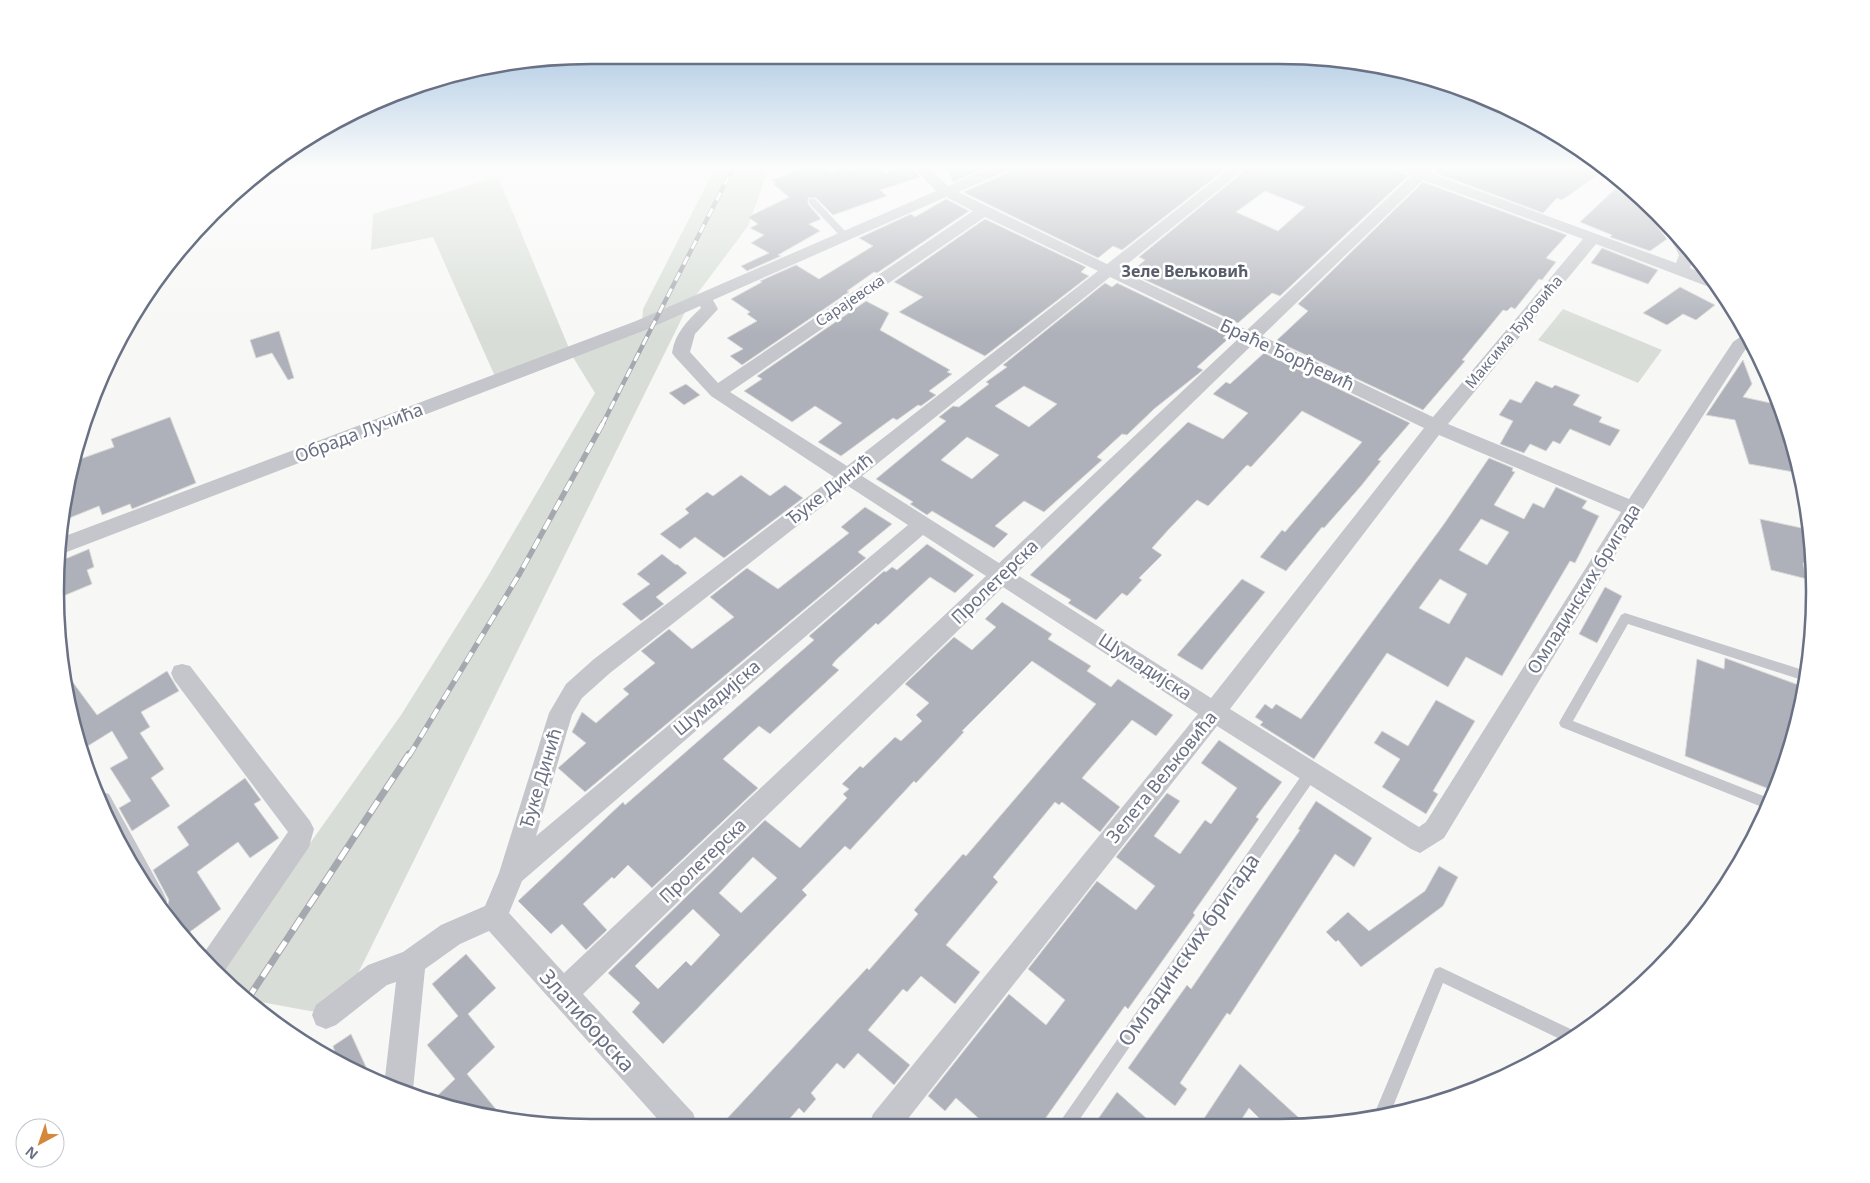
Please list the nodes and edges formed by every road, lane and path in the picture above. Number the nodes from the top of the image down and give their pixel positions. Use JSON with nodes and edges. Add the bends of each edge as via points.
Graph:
{"nodes":[{"id":1,"x":833,"y":223,"type":"edge"},
{"id":2,"x":871,"y":223,"type":"edge"},
{"id":3,"x":966,"y":223,"type":"edge"},
{"id":4,"x":1010,"y":223,"type":"edge"},
{"id":5,"x":1169,"y":223,"type":"edge"},
{"id":6,"x":1363,"y":223,"type":"edge"},
{"id":7,"x":1552,"y":223,"type":"edge"},
{"id":8,"x":844,"y":235,"type":"junction"},
{"id":9,"x":1592,"y":239,"type":"junction"},
{"id":10,"x":1686,"y":257,"type":"edge"},
{"id":11,"x":1109,"y":270,"type":"junction"},
{"id":12,"x":1681,"y":270,"type":"junction"},
{"id":13,"x":1704,"y":279,"type":"edge"},
{"id":14,"x":704,"y":299,"type":"junction"},
{"id":15,"x":1249,"y":337,"type":"junction"},
{"id":16,"x":1744,"y":342,"type":"edge"},
{"id":17,"x":717,"y":392,"type":"junction"},
{"id":18,"x":1436,"y":426,"type":"junction"},
{"id":19,"x":848,"y":476,"type":"junction"},
{"id":20,"x":1633,"y":509,"type":"junction"},
{"id":21,"x":923,"y":523,"type":"junction"},
{"id":22,"x":66,"y":544,"type":"edge"},
{"id":23,"x":1002,"y":575,"type":"junction"},
{"id":24,"x":182,"y":673,"type":"dead end"},
{"id":25,"x":1800,"y":674,"type":"edge"},
{"id":26,"x":1214,"y":712,"type":"junction"},
{"id":27,"x":1311,"y":773,"type":"junction"},
{"id":28,"x":1762,"y":801,"type":"edge"},
{"id":29,"x":1420,"y":841,"type":"joint"},
{"id":30,"x":512,"y":874,"type":"junction"},
{"id":31,"x":494,"y":916,"type":"junction"},
{"id":32,"x":215,"y":961,"type":"edge"},
{"id":33,"x":412,"y":962,"type":"junction"},
{"id":34,"x":563,"y":994,"type":"junction"},
{"id":35,"x":326,"y":1015,"type":"dead end"},
{"id":36,"x":1566,"y":1034,"type":"edge"},
{"id":37,"x":399,"y":1082,"type":"edge"},
{"id":38,"x":1384,"y":1108,"type":"edge"},
{"id":39,"x":677,"y":1119,"type":"edge"},
{"id":40,"x":889,"y":1119,"type":"edge"},
{"id":41,"x":1070,"y":1119,"type":"edge"}],
"edges":[{"from":1,"to":8,"type":"lane"},
{"from":2,"to":8,"type":"street","name":"Обрада Лучића"},
{"from":3,"to":17,"type":"street","name":"Сарајевска"},
{"from":4,"to":11,"type":"street","name":"Браће Ђорђевић"},
{"from":5,"to":11,"type":"street","name":"Ђуке Динић"},
{"from":6,"to":15,"type":"street","name":"Пролетерска"},
{"from":7,"to":9,"type":"street"},
{"from":8,"to":14,"type":"street","name":"Обрада Лучића"},
{"from":9,"to":12,"type":"street"},
{"from":9,"to":18,"type":"street","name":"Максима Ђуровића"},
{"from":10,"to":12,"type":"street"},
{"from":11,"to":15,"type":"street","name":"Браће Ђорђевић"},
{"from":11,"to":19,"type":"street","name":"Ђуке Динић"},
{"from":12,"to":13,"type":"street"},
{"from":14,"to":17,"type":"street","name":"Шумадијска","via":[[710,309],[687,331],[681,353]]},
{"from":14,"to":22,"type":"street","name":"Обрада Лучића","via":[[572,354]]},
{"from":15,"to":18,"type":"street","name":"Браће Ђорђевић"},
{"from":15,"to":23,"type":"street","name":"Пролетерска"},
{"from":16,"to":20,"type":"street","name":"Омладинских бригада"},
{"from":17,"to":19,"type":"street","name":"Шумадијска"},
{"from":18,"to":20,"type":"street","name":"Браће Ђорђевић"},
{"from":18,"to":26,"type":"street","name":"Зелета Вељковића"},
{"from":19,"to":21,"type":"street","name":"Шумадијска"},
{"from":19,"to":30,"type":"street","name":"Ђуке Динић","via":[[602,666],[574,692],[561,713]]},
{"from":20,"to":29,"type":"street","name":"Омладинских бригада","via":[[1435,830]]},
{"from":21,"to":23,"type":"street","name":"Шумадијска"},
{"from":21,"to":30,"type":"street","name":"Шумадијска"},
{"from":23,"to":26,"type":"street","name":"Шумадијска"},
{"from":23,"to":34,"type":"street","name":"Пролетерска"},
{"from":24,"to":32,"type":"street","via":[[301,829],[300,839]]},
{"from":25,"to":28,"type":"lane","via":[[1625,618],[1565,723]]},
{"from":26,"to":27,"type":"street","name":"Шумадијска"},
{"from":26,"to":40,"type":"street","name":"Зелета Вељковића"},
{"from":27,"to":29,"type":"street","name":"Шумадијска"},
{"from":27,"to":41,"type":"lane","name":"Омладинских бригада"},
{"from":30,"to":31,"type":"street"},
{"from":31,"to":33,"type":"street","via":[[460,927]]},
{"from":31,"to":34,"type":"street","name":"Златиборска"},
{"from":33,"to":35,"type":"street","via":[[378,975]]},
{"from":33,"to":37,"type":"street"},
{"from":34,"to":39,"type":"street","name":"Златиборска"},
{"from":36,"to":38,"type":"lane","via":[[1440,974]]}]}
